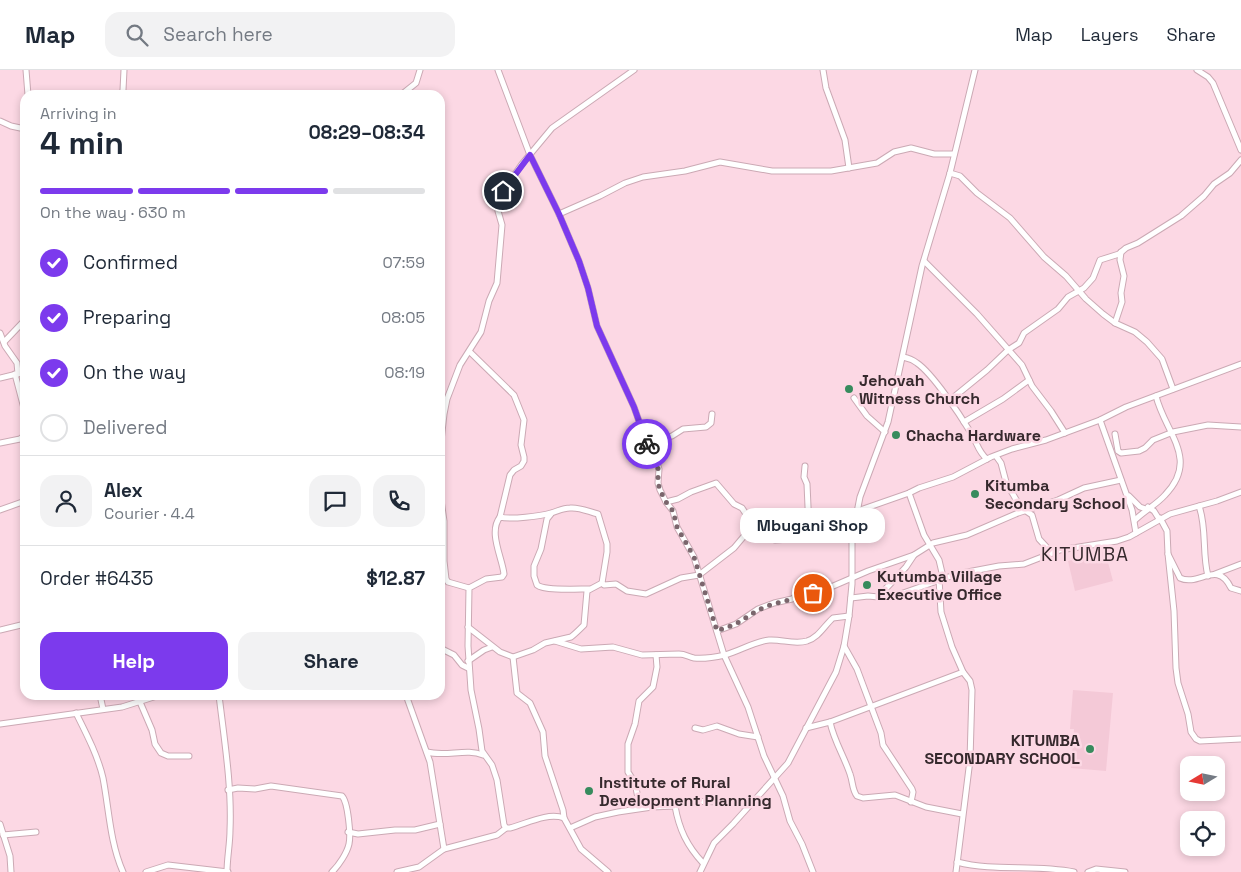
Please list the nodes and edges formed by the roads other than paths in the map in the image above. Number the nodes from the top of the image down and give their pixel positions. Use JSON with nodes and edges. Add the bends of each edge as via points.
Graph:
{"nodes":[{"id":1,"x":26,"y":70,"type":"edge"},
{"id":2,"x":124,"y":70,"type":"edge"},
{"id":3,"x":420,"y":70,"type":"edge"},
{"id":4,"x":498,"y":70,"type":"edge"},
{"id":5,"x":634,"y":70,"type":"edge"},
{"id":6,"x":823,"y":70,"type":"edge"},
{"id":7,"x":975,"y":70,"type":"edge"},
{"id":8,"x":1198,"y":70,"type":"edge"},
{"id":9,"x":28,"y":90,"type":"edge"},
{"id":10,"x":123,"y":90,"type":"edge"},
{"id":11,"x":407,"y":90,"type":"edge"},
{"id":12,"x":0,"y":121,"type":"edge"},
{"id":13,"x":20,"y":128,"type":"edge"},
{"id":14,"x":1241,"y":150,"type":"edge"},
{"id":15,"x":954,"y":154,"type":"junction"},
{"id":16,"x":530,"y":155,"type":"junction"},
{"id":17,"x":1241,"y":160,"type":"edge"},
{"id":18,"x":849,"y":168,"type":"junction"},
{"id":19,"x":950,"y":173,"type":"junction"},
{"id":20,"x":559,"y":214,"type":"junction"},
{"id":21,"x":1121,"y":252,"type":"junction"},
{"id":22,"x":924,"y":261,"type":"junction"},
{"id":23,"x":1079,"y":292,"type":"junction"},
{"id":24,"x":1115,"y":323,"type":"junction"},
{"id":25,"x":20,"y":325,"type":"edge"},
{"id":26,"x":0,"y":333,"type":"edge"},
{"id":27,"x":4,"y":342,"type":"junction"},
{"id":28,"x":1008,"y":350,"type":"junction"},
{"id":29,"x":470,"y":352,"type":"junction"},
{"id":30,"x":903,"y":356,"type":"junction"},
{"id":31,"x":1241,"y":364,"type":"edge"},
{"id":32,"x":20,"y":373,"type":"edge"},
{"id":33,"x":17,"y":374,"type":"junction"},
{"id":34,"x":0,"y":378,"type":"edge"},
{"id":35,"x":1030,"y":380,"type":"junction"},
{"id":36,"x":20,"y":388,"type":"edge"},
{"id":37,"x":1173,"y":389,"type":"junction"},
{"id":38,"x":1156,"y":396,"type":"junction"},
{"id":39,"x":854,"y":398,"type":"dead end"},
{"id":40,"x":949,"y":401,"type":"junction"},
{"id":41,"x":445,"y":409,"type":"edge"},
{"id":42,"x":712,"y":414,"type":"dead end"},
{"id":43,"x":1100,"y":420,"type":"junction"},
{"id":44,"x":964,"y":422,"type":"junction"},
{"id":45,"x":1241,"y":427,"type":"edge"},
{"id":46,"x":885,"y":432,"type":"junction"},
{"id":47,"x":1172,"y":432,"type":"junction"},
{"id":48,"x":1065,"y":433,"type":"junction"},
{"id":49,"x":1115,"y":434,"type":"dead end"},
{"id":50,"x":20,"y":438,"type":"edge"},
{"id":51,"x":0,"y":442,"type":"edge"},
{"id":52,"x":648,"y":444,"type":"junction"},
{"id":53,"x":996,"y":456,"type":"junction"},
{"id":54,"x":987,"y":459,"type":"junction"},
{"id":55,"x":805,"y":466,"type":"dead end"},
{"id":56,"x":1121,"y":480,"type":"junction"},
{"id":57,"x":1125,"y":492,"type":"junction"},
{"id":58,"x":1241,"y":492,"type":"edge"},
{"id":59,"x":908,"y":495,"type":"junction"},
{"id":60,"x":666,"y":502,"type":"junction"},
{"id":61,"x":20,"y":503,"type":"edge"},
{"id":62,"x":1199,"y":506,"type":"junction"},
{"id":63,"x":1147,"y":508,"type":"junction"},
{"id":64,"x":0,"y":510,"type":"edge"},
{"id":65,"x":858,"y":511,"type":"junction"},
{"id":66,"x":1026,"y":511,"type":"junction"},
{"id":67,"x":551,"y":514,"type":"junction"},
{"id":68,"x":500,"y":517,"type":"junction"},
{"id":69,"x":1160,"y":518,"type":"junction"},
{"id":70,"x":1135,"y":520,"type":"junction"},
{"id":71,"x":755,"y":523,"type":"junction"},
{"id":72,"x":809,"y":529,"type":"junction"},
{"id":73,"x":1136,"y":532,"type":"junction"},
{"id":74,"x":929,"y":546,"type":"junction"},
{"id":75,"x":1052,"y":553,"type":"junction"},
{"id":76,"x":1168,"y":554,"type":"junction"},
{"id":77,"x":914,"y":555,"type":"junction"},
{"id":78,"x":1241,"y":564,"type":"edge"},
{"id":79,"x":1215,"y":574,"type":"junction"},
{"id":80,"x":699,"y":575,"type":"junction"},
{"id":81,"x":1208,"y":576,"type":"junction"},
{"id":82,"x":445,"y":578,"type":"edge"},
{"id":83,"x":852,"y":578,"type":"junction"},
{"id":84,"x":941,"y":578,"type":"junction"},
{"id":85,"x":602,"y":583,"type":"junction"},
{"id":86,"x":469,"y":588,"type":"junction"},
{"id":87,"x":590,"y":589,"type":"junction"},
{"id":88,"x":1241,"y":591,"type":"edge"},
{"id":89,"x":878,"y":597,"type":"junction"},
{"id":90,"x":851,"y":598,"type":"junction"},
{"id":91,"x":849,"y":616,"type":"junction"},
{"id":92,"x":20,"y":625,"type":"edge"},
{"id":93,"x":468,"y":627,"type":"junction"},
{"id":94,"x":0,"y":630,"type":"edge"},
{"id":95,"x":717,"y":631,"type":"junction"},
{"id":96,"x":555,"y":641,"type":"junction"},
{"id":97,"x":844,"y":646,"type":"junction"},
{"id":98,"x":492,"y":647,"type":"junction"},
{"id":99,"x":445,"y":650,"type":"edge"},
{"id":100,"x":656,"y":655,"type":"junction"},
{"id":101,"x":724,"y":655,"type":"junction"},
{"id":102,"x":513,"y":657,"type":"junction"},
{"id":103,"x":468,"y":661,"type":"junction"},
{"id":104,"x":468,"y":668,"type":"junction"},
{"id":105,"x":963,"y":672,"type":"junction"},
{"id":106,"x":101,"y":700,"type":"edge"},
{"id":107,"x":146,"y":700,"type":"edge"},
{"id":108,"x":220,"y":700,"type":"edge"},
{"id":109,"x":408,"y":700,"type":"edge"},
{"id":110,"x":140,"y":702,"type":"junction"},
{"id":111,"x":872,"y":707,"type":"junction"},
{"id":112,"x":103,"y":709,"type":"junction"},
{"id":113,"x":76,"y":713,"type":"junction"},
{"id":114,"x":830,"y":722,"type":"junction"},
{"id":115,"x":0,"y":724,"type":"edge"},
{"id":116,"x":695,"y":728,"type":"dead end"},
{"id":117,"x":806,"y":728,"type":"junction"},
{"id":118,"x":758,"y":737,"type":"junction"},
{"id":119,"x":1241,"y":740,"type":"edge"},
{"id":120,"x":427,"y":752,"type":"junction"},
{"id":121,"x":484,"y":755,"type":"junction"},
{"id":122,"x":189,"y":756,"type":"dead end"},
{"id":123,"x":774,"y":779,"type":"junction"},
{"id":124,"x":228,"y":790,"type":"junction"},
{"id":125,"x":911,"y":802,"type":"junction"},
{"id":126,"x":675,"y":806,"type":"junction"},
{"id":127,"x":749,"y":806,"type":"junction"},
{"id":128,"x":640,"y":808,"type":"junction"},
{"id":129,"x":962,"y":814,"type":"junction"},
{"id":130,"x":564,"y":818,"type":"junction"},
{"id":131,"x":0,"y":824,"type":"edge"},
{"id":132,"x":440,"y":824,"type":"junction"},
{"id":133,"x":506,"y":828,"type":"junction"},
{"id":134,"x":570,"y":828,"type":"junction"},
{"id":135,"x":36,"y":832,"type":"dead end"},
{"id":136,"x":348,"y":832,"type":"junction"},
{"id":137,"x":3,"y":835,"type":"junction"},
{"id":138,"x":444,"y":849,"type":"junction"},
{"id":139,"x":957,"y":862,"type":"junction"},
{"id":140,"x":704,"y":863,"type":"junction"},
{"id":141,"x":11,"y":872,"type":"edge"},
{"id":142,"x":123,"y":872,"type":"edge"},
{"id":143,"x":146,"y":872,"type":"edge"},
{"id":144,"x":227,"y":872,"type":"edge"},
{"id":145,"x":332,"y":872,"type":"edge"},
{"id":146,"x":397,"y":872,"type":"edge"},
{"id":147,"x":608,"y":872,"type":"edge"},
{"id":148,"x":700,"y":872,"type":"edge"},
{"id":149,"x":813,"y":872,"type":"edge"},
{"id":150,"x":956,"y":872,"type":"edge"},
{"id":151,"x":1074,"y":872,"type":"edge"},
{"id":152,"x":1088,"y":872,"type":"edge"},
{"id":153,"x":1125,"y":872,"type":"edge"}],
"edges":[{"from":1,"to":9,"type":"street"},
{"from":2,"to":10,"type":"street"},
{"from":3,"to":11,"type":"street","via":[[416,83]]},
{"from":4,"to":16,"type":"street"},
{"from":5,"to":16,"type":"street","via":[[552,128]]},
{"from":6,"to":18,"type":"street","via":[[826,88],[845,140]]},
{"from":7,"to":15,"type":"street"},
{"from":8,"to":14,"type":"street","via":[[1213,83]]},
{"from":12,"to":13,"type":"street"},
{"from":15,"to":18,"type":"street","via":[[908,149],[894,152],[877,163]]},
{"from":15,"to":19,"type":"street"},
{"from":16,"to":20,"type":"street"},
{"from":16,"to":29,"type":"street","via":[[499,197],[498,212],[502,225],[498,277],[481,332]]},
{"from":17,"to":21,"type":"street","via":[[1181,216]]},
{"from":18,"to":20,"type":"street","via":[[830,172],[784,172],[715,162],[685,171],[643,177]]},
{"from":19,"to":22,"type":"street"},
{"from":19,"to":23,"type":"street","via":[[960,176],[1010,218]]},
{"from":20,"to":52,"type":"street","via":[[588,288],[597,326]]},
{"from":21,"to":23,"type":"street","via":[[1100,260],[1093,278]]},
{"from":21,"to":24,"type":"street","via":[[1124,276],[1122,302]]},
{"from":22,"to":28,"type":"street"},
{"from":22,"to":30,"type":"street"},
{"from":23,"to":24,"type":"street"},
{"from":23,"to":28,"type":"street","via":[[1026,331],[1019,343]]},
{"from":24,"to":37,"type":"street","via":[[1140,336],[1160,355]]},
{"from":25,"to":27,"type":"street"},
{"from":26,"to":27,"type":"street"},
{"from":27,"to":33,"type":"street","via":[[16,362]]},
{"from":28,"to":35,"type":"street"},
{"from":28,"to":40,"type":"street"},
{"from":29,"to":41,"type":"street","via":[[460,365]]},
{"from":29,"to":68,"type":"street","via":[[514,395],[524,420],[521,445],[524,462],[510,475]]},
{"from":30,"to":40,"type":"street","via":[[922,367]]},
{"from":30,"to":46,"type":"street"},
{"from":31,"to":37,"type":"street"},
{"from":32,"to":33,"type":"street"},
{"from":33,"to":34,"type":"street"},
{"from":33,"to":36,"type":"street"},
{"from":35,"to":44,"type":"street"},
{"from":35,"to":48,"type":"street"},
{"from":37,"to":38,"type":"street"},
{"from":38,"to":43,"type":"street"},
{"from":38,"to":47,"type":"street","via":[[1160,412]]},
{"from":39,"to":46,"type":"street","via":[[867,416]]},
{"from":40,"to":44,"type":"street"},
{"from":42,"to":52,"type":"street","via":[[711,423],[706,427],[683,430]]},
{"from":43,"to":48,"type":"street"},
{"from":43,"to":56,"type":"street"},
{"from":44,"to":54,"type":"street","via":[[980,453]]},
{"from":45,"to":47,"type":"street","via":[[1208,425]]},
{"from":46,"to":65,"type":"street","via":[[862,491]]},
{"from":47,"to":49,"type":"street","via":[[1153,440],[1144,449],[1126,454],[1118,451]]},
{"from":47,"to":63,"type":"street","via":[[1180,454],[1180,471],[1167,494]]},
{"from":48,"to":53,"type":"street"},
{"from":50,"to":51,"type":"street"},
{"from":52,"to":60,"type":"street","via":[[658,466],[658,486]]},
{"from":53,"to":54,"type":"street"},
{"from":53,"to":66,"type":"street","via":[[1006,482]]},
{"from":54,"to":59,"type":"street"},
{"from":55,"to":72,"type":"street"},
{"from":56,"to":57,"type":"street"},
{"from":56,"to":66,"type":"street","via":[[1084,488]]},
{"from":57,"to":63,"type":"street","via":[[1134,502]]},
{"from":57,"to":70,"type":"street"},
{"from":58,"to":62,"type":"street"},
{"from":59,"to":65,"type":"street"},
{"from":59,"to":74,"type":"street"},
{"from":60,"to":71,"type":"street","via":[[716,483]]},
{"from":60,"to":80,"type":"street","via":[[694,557]]},
{"from":61,"to":64,"type":"street"},
{"from":62,"to":69,"type":"street"},
{"from":62,"to":81,"type":"street"},
{"from":63,"to":69,"type":"street"},
{"from":63,"to":70,"type":"street"},
{"from":65,"to":72,"type":"street"},
{"from":65,"to":83,"type":"street","via":[[852,538]]},
{"from":66,"to":74,"type":"street"},
{"from":66,"to":75,"type":"street","via":[[1034,518],[1039,538]]},
{"from":67,"to":68,"type":"street"},
{"from":67,"to":85,"type":"street","via":[[573,507],[598,514],[607,544]]},
{"from":67,"to":87,"type":"street","via":[[534,566],[537,585],[547,590]]},
{"from":68,"to":86,"type":"street","via":[[496,537],[503,576],[486,579]]},
{"from":69,"to":73,"type":"street"},
{"from":69,"to":76,"type":"street","via":[[1167,531]]},
{"from":70,"to":73,"type":"street"},
{"from":71,"to":72,"type":"street","via":[[768,529],[777,540]]},
{"from":71,"to":80,"type":"street","via":[[734,548]]},
{"from":73,"to":75,"type":"street","via":[[1112,543]]},
{"from":74,"to":77,"type":"street"},
{"from":74,"to":84,"type":"street","via":[[938,560]]},
{"from":75,"to":84,"type":"street","via":[[1030,563]]},
{"from":76,"to":81,"type":"street","via":[[1181,578]]},
{"from":76,"to":119,"type":"street","via":[[1176,668],[1191,732],[1200,742]]},
{"from":77,"to":83,"type":"street"},
{"from":77,"to":89,"type":"street"},
{"from":78,"to":79,"type":"street"},
{"from":79,"to":81,"type":"street"},
{"from":79,"to":88,"type":"street","via":[[1225,578],[1233,590]]},
{"from":80,"to":85,"type":"street","via":[[681,578],[646,594]]},
{"from":80,"to":95,"type":"street"},
{"from":82,"to":86,"type":"street","via":[[448,582]]},
{"from":83,"to":90,"type":"street"},
{"from":83,"to":95,"type":"street","via":[[824,590],[770,605]]},
{"from":84,"to":89,"type":"street","via":[[889,598]]},
{"from":84,"to":105,"type":"street","via":[[941,612]]},
{"from":85,"to":87,"type":"street"},
{"from":86,"to":93,"type":"street"},
{"from":87,"to":96,"type":"street","via":[[586,596],[584,625],[571,637]]},
{"from":89,"to":90,"type":"street"},
{"from":90,"to":91,"type":"street"},
{"from":91,"to":97,"type":"street"},
{"from":91,"to":101,"type":"street","via":[[835,617],[822,632],[805,641],[769,640]]},
{"from":92,"to":94,"type":"street"},
{"from":93,"to":98,"type":"street"},
{"from":93,"to":103,"type":"street"},
{"from":95,"to":101,"type":"street"},
{"from":96,"to":100,"type":"street","via":[[581,649],[614,647],[642,655]]},
{"from":96,"to":102,"type":"street"},
{"from":97,"to":111,"type":"street","via":[[854,661]]},
{"from":97,"to":117,"type":"street","via":[[836,672]]},
{"from":98,"to":102,"type":"street"},
{"from":98,"to":103,"type":"street"},
{"from":99,"to":104,"type":"street"},
{"from":100,"to":101,"type":"street","via":[[685,654],[694,658]]},
{"from":100,"to":128,"type":"street","via":[[653,687],[639,701],[628,744],[628,772],[635,783]]},
{"from":101,"to":118,"type":"street"},
{"from":102,"to":130,"type":"street","via":[[517,693],[530,703],[543,732],[545,756]]},
{"from":103,"to":104,"type":"street"},
{"from":104,"to":121,"type":"street"},
{"from":105,"to":111,"type":"street"},
{"from":105,"to":129,"type":"street","via":[[971,684],[972,708],[969,768]]},
{"from":106,"to":112,"type":"street"},
{"from":107,"to":110,"type":"street"},
{"from":108,"to":124,"type":"street"},
{"from":109,"to":120,"type":"street"},
{"from":110,"to":112,"type":"street"},
{"from":110,"to":122,"type":"street","via":[[161,753]]},
{"from":111,"to":114,"type":"street"},
{"from":111,"to":125,"type":"street","via":[[885,750],[912,789]]},
{"from":112,"to":113,"type":"street"},
{"from":113,"to":115,"type":"street"},
{"from":113,"to":142,"type":"street","via":[[103,776]]},
{"from":114,"to":117,"type":"street"},
{"from":114,"to":125,"type":"street","via":[[856,795],[863,798],[892,795]]},
{"from":116,"to":118,"type":"street","via":[[703,730],[717,726]]},
{"from":117,"to":123,"type":"street","via":[[788,763]]},
{"from":118,"to":123,"type":"street"},
{"from":120,"to":121,"type":"street","via":[[442,755],[475,752]]},
{"from":120,"to":132,"type":"street"},
{"from":121,"to":133,"type":"street","via":[[497,780]]},
{"from":123,"to":127,"type":"street"},
{"from":123,"to":149,"type":"street"},
{"from":124,"to":136,"type":"street","via":[[271,786],[342,796]]},
{"from":124,"to":144,"type":"street"},
{"from":125,"to":129,"type":"street"},
{"from":126,"to":127,"type":"street","via":[[681,801]]},
{"from":126,"to":128,"type":"street"},
{"from":126,"to":140,"type":"street","via":[[679,826],[689,846]]},
{"from":127,"to":140,"type":"street","via":[[714,843]]},
{"from":128,"to":134,"type":"street","via":[[595,817]]},
{"from":129,"to":139,"type":"street"},
{"from":130,"to":133,"type":"street","via":[[550,816]]},
{"from":130,"to":134,"type":"street"},
{"from":131,"to":137,"type":"street"},
{"from":132,"to":136,"type":"street","via":[[415,830]]},
{"from":132,"to":138,"type":"street"},
{"from":133,"to":138,"type":"street","via":[[497,835]]},
{"from":134,"to":147,"type":"street","via":[[580,849]]},
{"from":135,"to":137,"type":"street"},
{"from":136,"to":145,"type":"street","via":[[349,846]]},
{"from":137,"to":141,"type":"street"},
{"from":138,"to":146,"type":"street","via":[[419,867]]},
{"from":139,"to":150,"type":"street"},
{"from":139,"to":151,"type":"street","via":[[979,867]]},
{"from":140,"to":148,"type":"street"},
{"from":143,"to":144,"type":"street","via":[[168,865]]},
{"from":152,"to":153,"type":"street","via":[[1096,869]]}]}
